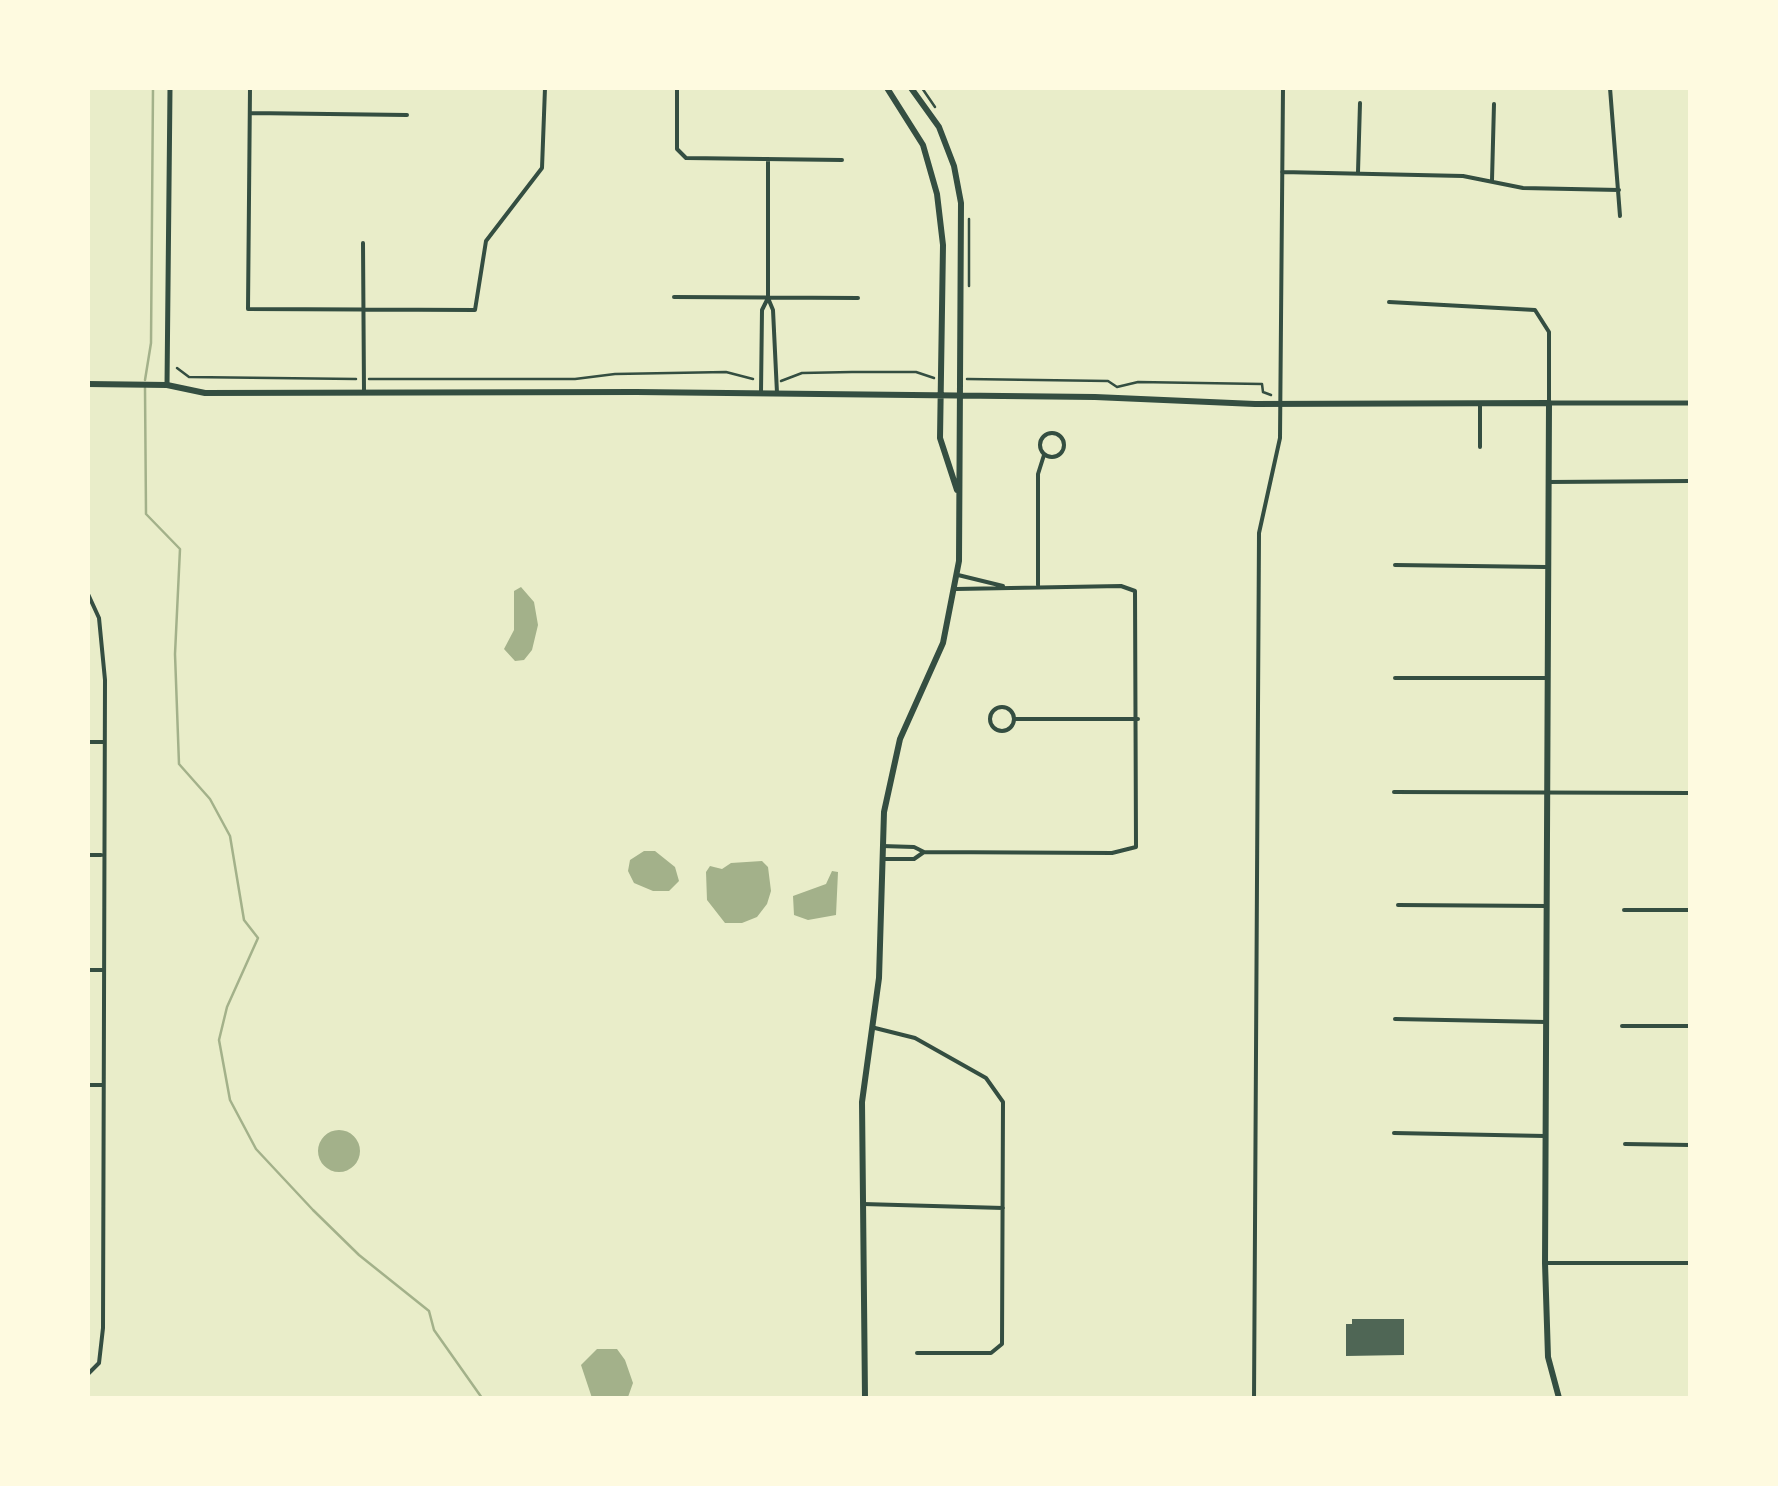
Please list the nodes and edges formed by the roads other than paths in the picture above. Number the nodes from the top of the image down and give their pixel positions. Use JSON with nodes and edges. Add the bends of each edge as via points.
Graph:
{"nodes":[{"id":1,"x":170,"y":88,"type":"edge"},
{"id":2,"x":250,"y":88,"type":"edge"},
{"id":3,"x":545,"y":88,"type":"edge"},
{"id":4,"x":677,"y":88,"type":"edge"},
{"id":5,"x":887,"y":88,"type":"edge"},
{"id":6,"x":911,"y":88,"type":"edge"},
{"id":7,"x":1283,"y":88,"type":"edge"},
{"id":8,"x":1610,"y":88,"type":"edge"},
{"id":9,"x":1360,"y":104,"type":"dead end"},
{"id":10,"x":1494,"y":104,"type":"dead end"},
{"id":11,"x":250,"y":114,"type":"junction"},
{"id":12,"x":407,"y":115,"type":"dead end"},
{"id":13,"x":768,"y":159,"type":"junction"},
{"id":14,"x":842,"y":160,"type":"dead end"},
{"id":15,"x":1282,"y":172,"type":"junction"},
{"id":16,"x":1358,"y":172,"type":"junction"},
{"id":17,"x":1492,"y":180,"type":"junction"},
{"id":18,"x":1619,"y":190,"type":"junction"},
{"id":19,"x":1620,"y":216,"type":"dead end"},
{"id":20,"x":364,"y":243,"type":"dead end"},
{"id":21,"x":674,"y":297,"type":"dead end"},
{"id":22,"x":768,"y":298,"type":"junction"},
{"id":23,"x":858,"y":298,"type":"dead end"},
{"id":24,"x":1388,"y":302,"type":"dead end"},
{"id":25,"x":364,"y":309,"type":"junction"},
{"id":26,"x":88,"y":384,"type":"edge"},
{"id":27,"x":168,"y":386,"type":"junction"},
{"id":28,"x":364,"y":392,"type":"junction"},
{"id":29,"x":761,"y":394,"type":"junction"},
{"id":30,"x":777,"y":395,"type":"junction"},
{"id":31,"x":942,"y":397,"type":"junction"},
{"id":32,"x":959,"y":397,"type":"junction"},
{"id":33,"x":1549,"y":403,"type":"junction"},
{"id":34,"x":1690,"y":403,"type":"edge"},
{"id":35,"x":1282,"y":404,"type":"junction"},
{"id":36,"x":1480,"y":405,"type":"junction"},
{"id":37,"x":1480,"y":447,"type":"dead end"},
{"id":38,"x":1044,"y":454,"type":"junction"},
{"id":39,"x":1690,"y":481,"type":"edge"},
{"id":40,"x":1548,"y":482,"type":"junction"},
{"id":41,"x":959,"y":498,"type":"junction"},
{"id":42,"x":1395,"y":566,"type":"dead end"},
{"id":43,"x":1548,"y":566,"type":"junction"},
{"id":44,"x":958,"y":575,"type":"junction"},
{"id":45,"x":1038,"y":585,"type":"junction"},
{"id":46,"x":1003,"y":586,"type":"junction"},
{"id":47,"x":956,"y":589,"type":"junction"},
{"id":48,"x":88,"y":594,"type":"edge"},
{"id":49,"x":1395,"y":678,"type":"dead end"},
{"id":50,"x":1547,"y":678,"type":"junction"},
{"id":51,"x":1014,"y":719,"type":"junction"},
{"id":52,"x":1138,"y":719,"type":"junction"},
{"id":53,"x":88,"y":742,"type":"edge"},
{"id":54,"x":103,"y":742,"type":"junction"},
{"id":55,"x":1394,"y":792,"type":"dead end"},
{"id":56,"x":1690,"y":792,"type":"edge"},
{"id":57,"x":1547,"y":793,"type":"junction"},
{"id":58,"x":882,"y":846,"type":"junction"},
{"id":59,"x":924,"y":852,"type":"junction"},
{"id":60,"x":102,"y":855,"type":"junction"},
{"id":61,"x":88,"y":856,"type":"edge"},
{"id":62,"x":882,"y":859,"type":"junction"},
{"id":63,"x":1398,"y":905,"type":"dead end"},
{"id":64,"x":1547,"y":906,"type":"junction"},
{"id":65,"x":1624,"y":910,"type":"dead end"},
{"id":66,"x":1690,"y":910,"type":"edge"},
{"id":67,"x":88,"y":970,"type":"edge"},
{"id":68,"x":102,"y":970,"type":"junction"},
{"id":69,"x":1396,"y":1020,"type":"dead end"},
{"id":70,"x":1547,"y":1022,"type":"junction"},
{"id":71,"x":1622,"y":1026,"type":"dead end"},
{"id":72,"x":1690,"y":1026,"type":"edge"},
{"id":73,"x":872,"y":1027,"type":"junction"},
{"id":74,"x":102,"y":1084,"type":"junction"},
{"id":75,"x":88,"y":1085,"type":"edge"},
{"id":76,"x":1394,"y":1133,"type":"dead end"},
{"id":77,"x":1546,"y":1136,"type":"junction"},
{"id":78,"x":1625,"y":1144,"type":"dead end"},
{"id":79,"x":1690,"y":1144,"type":"edge"},
{"id":80,"x":862,"y":1204,"type":"junction"},
{"id":81,"x":1003,"y":1208,"type":"junction"},
{"id":82,"x":1545,"y":1263,"type":"junction"},
{"id":83,"x":1690,"y":1263,"type":"edge"},
{"id":84,"x":917,"y":1353,"type":"dead end"},
{"id":85,"x":88,"y":1374,"type":"edge"},
{"id":86,"x":866,"y":1398,"type":"edge"},
{"id":87,"x":1254,"y":1398,"type":"edge"},
{"id":88,"x":1560,"y":1398,"type":"edge"}],
"edges":[{"from":1,"to":27,"type":"street"},
{"from":2,"to":11,"type":"street"},
{"from":3,"to":25,"type":"street","via":[[542,168],[486,241],[475,310]]},
{"from":4,"to":13,"type":"street","via":[[679,153],[692,159]]},
{"from":5,"to":31,"type":"main road","via":[[923,145],[938,194]]},
{"from":6,"to":32,"type":"main road","via":[[939,127],[961,203]]},
{"from":7,"to":15,"type":"street"},
{"from":8,"to":18,"type":"street"},
{"from":9,"to":16,"type":"street"},
{"from":10,"to":17,"type":"street"},
{"from":11,"to":12,"type":"street"},
{"from":11,"to":25,"type":"street","via":[[248,309]]},
{"from":13,"to":14,"type":"street"},
{"from":13,"to":22,"type":"street"},
{"from":15,"to":16,"type":"street"},
{"from":15,"to":35,"type":"street"},
{"from":16,"to":17,"type":"street"},
{"from":17,"to":18,"type":"street","via":[[1537,190]]},
{"from":18,"to":19,"type":"street"},
{"from":20,"to":25,"type":"street"},
{"from":21,"to":22,"type":"street"},
{"from":22,"to":23,"type":"street"},
{"from":22,"to":29,"type":"street","via":[[762,310]]},
{"from":22,"to":30,"type":"street"},
{"from":24,"to":33,"type":"street","via":[[1534,310],[1549,332]]},
{"from":25,"to":28,"type":"street"},
{"from":26,"to":27,"type":"main road"},
{"from":27,"to":28,"type":"main road","via":[[204,393]]},
{"from":28,"to":29,"type":"main road"},
{"from":29,"to":30,"type":"main road"},
{"from":30,"to":31,"type":"main road"},
{"from":31,"to":32,"type":"main road"},
{"from":31,"to":41,"type":"main road","via":[[942,450]]},
{"from":32,"to":35,"type":"main road"},
{"from":32,"to":41,"type":"main road"},
{"from":33,"to":34,"type":"street"},
{"from":33,"to":36,"type":"main road"},
{"from":33,"to":40,"type":"main road"},
{"from":35,"to":36,"type":"main road"},
{"from":35,"to":87,"type":"street","via":[[1259,532]]},
{"from":36,"to":37,"type":"street"},
{"from":38,"to":38,"type":"street","via":[[1059,456],[1062,438],[1044,436]]},
{"from":38,"to":45,"type":"street","via":[[1038,474]]},
{"from":39,"to":40,"type":"street"},
{"from":40,"to":43,"type":"main road"},
{"from":41,"to":44,"type":"main road"},
{"from":42,"to":43,"type":"street"},
{"from":43,"to":50,"type":"main road"},
{"from":44,"to":46,"type":"street"},
{"from":44,"to":47,"type":"main road"},
{"from":45,"to":46,"type":"street"},
{"from":45,"to":52,"type":"street","via":[[1132,588],[1138,605]]},
{"from":46,"to":47,"type":"street"},
{"from":47,"to":58,"type":"main road","via":[[943,643],[894,760]]},
{"from":48,"to":54,"type":"street","via":[[103,640]]},
{"from":49,"to":50,"type":"street"},
{"from":50,"to":57,"type":"main road"},
{"from":51,"to":51,"type":"street","via":[[1000,707],[990,722],[1005,731]]},
{"from":51,"to":52,"type":"street"},
{"from":52,"to":59,"type":"street","via":[[1132,852]]},
{"from":53,"to":54,"type":"street"},
{"from":54,"to":60,"type":"street"},
{"from":55,"to":57,"type":"street"},
{"from":56,"to":57,"type":"street"},
{"from":57,"to":64,"type":"main road"},
{"from":58,"to":59,"type":"street"},
{"from":58,"to":62,"type":"main road"},
{"from":59,"to":62,"type":"street","via":[[914,859]]},
{"from":60,"to":61,"type":"street"},
{"from":60,"to":68,"type":"street"},
{"from":62,"to":73,"type":"main road"},
{"from":63,"to":64,"type":"street"},
{"from":64,"to":70,"type":"main road"},
{"from":65,"to":66,"type":"street"},
{"from":67,"to":68,"type":"street"},
{"from":68,"to":74,"type":"street"},
{"from":69,"to":70,"type":"street"},
{"from":70,"to":77,"type":"main road"},
{"from":71,"to":72,"type":"street"},
{"from":73,"to":80,"type":"main road","via":[[862,1102]]},
{"from":73,"to":81,"type":"street","via":[[922,1041],[998,1088]]},
{"from":74,"to":75,"type":"street"},
{"from":74,"to":85,"type":"street","via":[[103,1328],[96,1368]]},
{"from":76,"to":77,"type":"street"},
{"from":77,"to":82,"type":"main road"},
{"from":78,"to":79,"type":"street"},
{"from":80,"to":81,"type":"street"},
{"from":80,"to":86,"type":"main road"},
{"from":81,"to":84,"type":"street","via":[[1003,1340],[995,1352]]},
{"from":82,"to":83,"type":"street"},
{"from":82,"to":88,"type":"main road","via":[[1548,1357]]}]}
